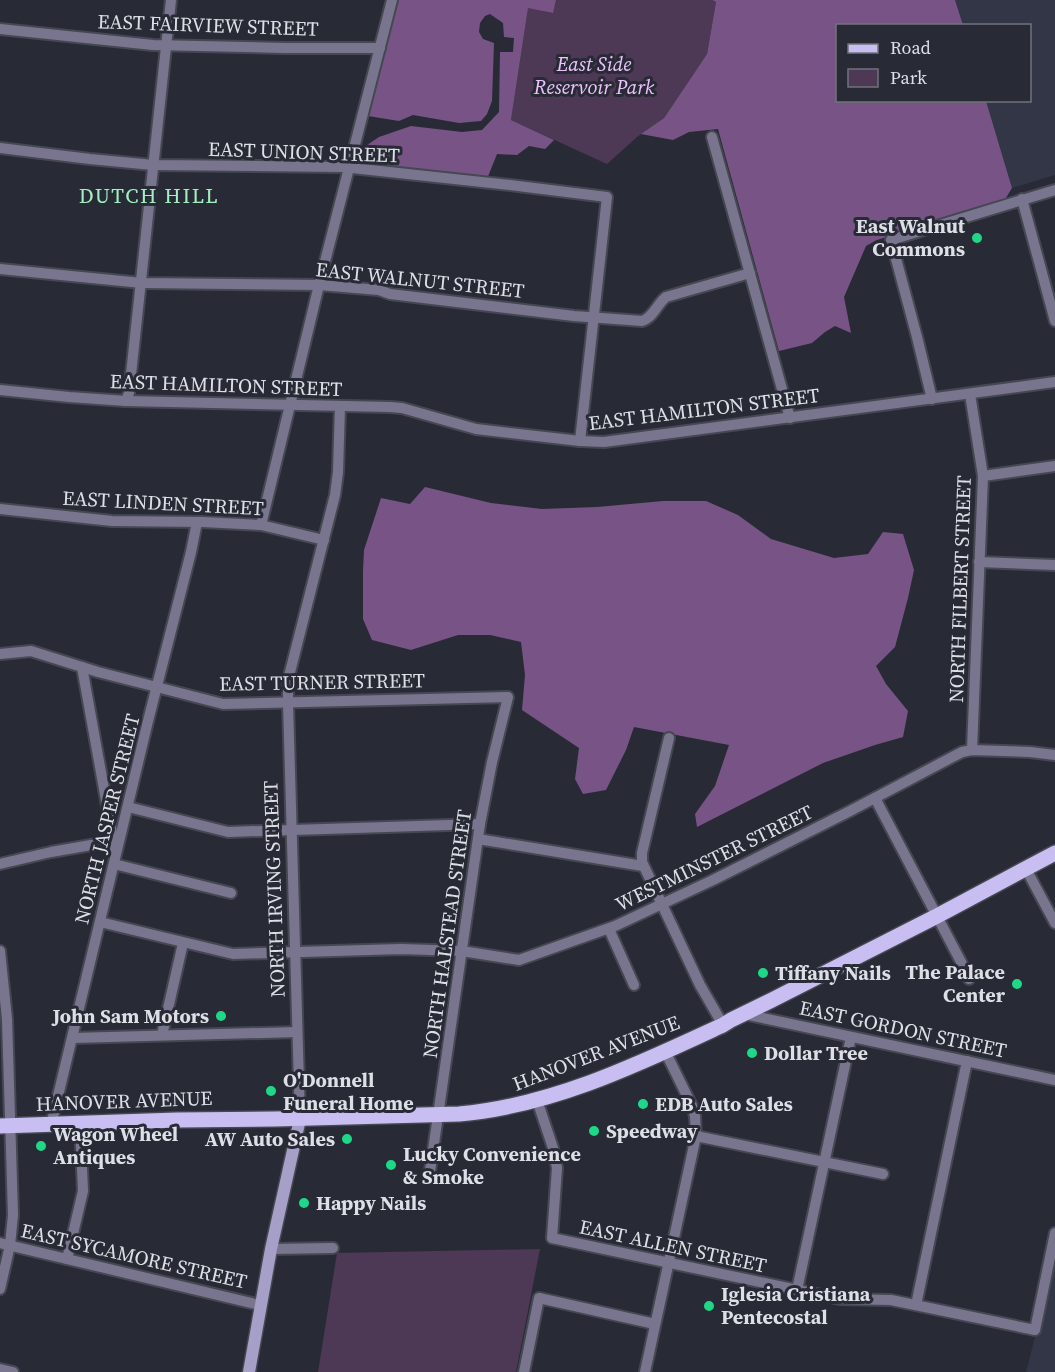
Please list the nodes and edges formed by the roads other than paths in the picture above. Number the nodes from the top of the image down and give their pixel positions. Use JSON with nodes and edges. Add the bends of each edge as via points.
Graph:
{"nodes":[{"id":1,"x":171,"y":0,"type":"edge"},
{"id":2,"x":392,"y":0,"type":"edge"},
{"id":3,"x":0,"y":29,"type":"edge"},
{"id":4,"x":165,"y":46,"type":"junction"},
{"id":5,"x":380,"y":48,"type":"junction"},
{"id":6,"x":711,"y":137,"type":"dead end"},
{"id":7,"x":0,"y":148,"type":"edge"},
{"id":8,"x":153,"y":165,"type":"junction"},
{"id":9,"x":349,"y":168,"type":"junction"},
{"id":10,"x":1055,"y":190,"type":"edge"},
{"id":11,"x":1022,"y":200,"type":"junction"},
{"id":12,"x":0,"y":269,"type":"edge"},
{"id":13,"x":750,"y":273,"type":"junction"},
{"id":14,"x":142,"y":284,"type":"junction"},
{"id":15,"x":319,"y":285,"type":"junction"},
{"id":16,"x":593,"y":318,"type":"junction"},
{"id":17,"x":1055,"y":321,"type":"edge"},
{"id":18,"x":1055,"y":382,"type":"edge"},
{"id":19,"x":0,"y":390,"type":"edge"},
{"id":20,"x":970,"y":394,"type":"junction"},
{"id":21,"x":932,"y":399,"type":"junction"},
{"id":22,"x":126,"y":401,"type":"junction"},
{"id":23,"x":290,"y":405,"type":"junction"},
{"id":24,"x":340,"y":406,"type":"junction"},
{"id":25,"x":790,"y":418,"type":"junction"},
{"id":26,"x":580,"y":441,"type":"junction"},
{"id":27,"x":1055,"y":466,"type":"edge"},
{"id":28,"x":983,"y":476,"type":"junction"},
{"id":29,"x":0,"y":509,"type":"edge"},
{"id":30,"x":197,"y":522,"type":"junction"},
{"id":31,"x":261,"y":525,"type":"junction"},
{"id":32,"x":324,"y":540,"type":"junction"},
{"id":33,"x":979,"y":562,"type":"junction"},
{"id":34,"x":1055,"y":565,"type":"edge"},
{"id":35,"x":0,"y":654,"type":"edge"},
{"id":36,"x":82,"y":667,"type":"junction"},
{"id":37,"x":157,"y":688,"type":"junction"},
{"id":38,"x":507,"y":697,"type":"joint"},
{"id":39,"x":288,"y":703,"type":"junction"},
{"id":40,"x":669,"y":738,"type":"dead end"},
{"id":41,"x":972,"y":750,"type":"junction"},
{"id":42,"x":1055,"y":755,"type":"edge"},
{"id":43,"x":875,"y":798,"type":"junction"},
{"id":44,"x":128,"y":807,"type":"junction"},
{"id":45,"x":480,"y":824,"type":"junction"},
{"id":46,"x":292,"y":830,"type":"junction"},
{"id":47,"x":478,"y":839,"type":"junction"},
{"id":48,"x":114,"y":841,"type":"junction"},
{"id":49,"x":1055,"y":853,"type":"edge"},
{"id":50,"x":115,"y":860,"type":"junction"},
{"id":51,"x":0,"y":864,"type":"edge"},
{"id":52,"x":643,"y":866,"type":"junction"},
{"id":53,"x":1026,"y":869,"type":"junction"},
{"id":54,"x":231,"y":893,"type":"dead end"},
{"id":55,"x":661,"y":904,"type":"junction"},
{"id":56,"x":937,"y":916,"type":"junction"},
{"id":57,"x":100,"y":922,"type":"junction"},
{"id":58,"x":1055,"y":923,"type":"edge"},
{"id":59,"x":609,"y":928,"type":"junction"},
{"id":60,"x":183,"y":943,"type":"junction"},
{"id":61,"x":0,"y":951,"type":"edge"},
{"id":62,"x":462,"y":951,"type":"junction"},
{"id":63,"x":295,"y":952,"type":"junction"},
{"id":64,"x":1,"y":965,"type":"edge"},
{"id":65,"x":969,"y":979,"type":"dead end"},
{"id":66,"x":634,"y":985,"type":"dead end"},
{"id":67,"x":744,"y":1014,"type":"junction"},
{"id":68,"x":723,"y":1025,"type":"junction"},
{"id":69,"x":297,"y":1032,"type":"junction"},
{"id":70,"x":162,"y":1035,"type":"junction"},
{"id":71,"x":851,"y":1036,"type":"junction"},
{"id":72,"x":72,"y":1038,"type":"junction"},
{"id":73,"x":665,"y":1051,"type":"junction"},
{"id":74,"x":967,"y":1061,"type":"junction"},
{"id":75,"x":1055,"y":1080,"type":"edge"},
{"id":76,"x":537,"y":1100,"type":"junction"},
{"id":77,"x":438,"y":1114,"type":"junction"},
{"id":78,"x":300,"y":1119,"type":"junction"},
{"id":79,"x":80,"y":1123,"type":"junction"},
{"id":80,"x":51,"y":1125,"type":"junction"},
{"id":81,"x":5,"y":1126,"type":"edge"},
{"id":82,"x":696,"y":1136,"type":"junction"},
{"id":83,"x":824,"y":1163,"type":"junction"},
{"id":84,"x":883,"y":1174,"type":"dead end"},
{"id":85,"x":429,"y":1178,"type":"dead end"},
{"id":86,"x":1055,"y":1233,"type":"edge"},
{"id":87,"x":5,"y":1244,"type":"edge"},
{"id":88,"x":333,"y":1248,"type":"dead end"},
{"id":89,"x":271,"y":1249,"type":"junction"},
{"id":90,"x":67,"y":1259,"type":"junction"},
{"id":91,"x":668,"y":1263,"type":"junction"},
{"id":92,"x":0,"y":1289,"type":"edge"},
{"id":93,"x":796,"y":1290,"type":"junction"},
{"id":94,"x":260,"y":1305,"type":"junction"},
{"id":95,"x":916,"y":1305,"type":"junction"},
{"id":96,"x":655,"y":1324,"type":"junction"},
{"id":97,"x":0,"y":1369,"type":"edge"},
{"id":98,"x":13,"y":1372,"type":"edge"},
{"id":99,"x":249,"y":1372,"type":"edge"},
{"id":100,"x":524,"y":1372,"type":"edge"},
{"id":101,"x":645,"y":1372,"type":"edge"}],
"edges":[{"from":1,"to":4,"type":"street"},
{"from":2,"to":5,"type":"street"},
{"from":3,"to":4,"type":"street","name":"EAST FAIRVIEW STREET"},
{"from":4,"to":5,"type":"street","name":"EAST FAIRVIEW STREET"},
{"from":4,"to":8,"type":"street"},
{"from":5,"to":9,"type":"street"},
{"from":6,"to":13,"type":"street"},
{"from":7,"to":8,"type":"street","name":"EAST UNION STREET"},
{"from":8,"to":9,"type":"street","name":"EAST UNION STREET"},
{"from":8,"to":14,"type":"street"},
{"from":9,"to":15,"type":"street"},
{"from":9,"to":16,"type":"street","name":"EAST UNION STREET","via":[[607,197]]},
{"from":10,"to":11,"type":"street"},
{"from":11,"to":17,"type":"street"},
{"from":11,"to":21,"type":"street","via":[[891,240]]},
{"from":12,"to":14,"type":"street","name":"EAST WALNUT STREET"},
{"from":13,"to":16,"type":"street","name":"EAST WALNUT STREET","via":[[666,297],[646,321]]},
{"from":13,"to":25,"type":"street"},
{"from":14,"to":15,"type":"street","name":"EAST WALNUT STREET"},
{"from":14,"to":22,"type":"street"},
{"from":15,"to":16,"type":"street","name":"EAST WALNUT STREET"},
{"from":15,"to":23,"type":"street"},
{"from":16,"to":26,"type":"street"},
{"from":18,"to":20,"type":"street","name":"EAST HAMILTON STREET"},
{"from":19,"to":22,"type":"street","name":"EAST HAMILTON STREET"},
{"from":20,"to":21,"type":"street","name":"EAST HAMILTON STREET"},
{"from":20,"to":28,"type":"street","name":"NORTH FILBERT STREET"},
{"from":21,"to":25,"type":"street","name":"EAST HAMILTON STREET"},
{"from":22,"to":23,"type":"street","name":"EAST HAMILTON STREET"},
{"from":23,"to":24,"type":"street","name":"EAST HAMILTON STREET"},
{"from":23,"to":31,"type":"street"},
{"from":24,"to":26,"type":"street","name":"EAST HAMILTON STREET","via":[[402,408],[476,429]]},
{"from":24,"to":32,"type":"street","name":"NORTH IRVING STREET","via":[[338,472]]},
{"from":25,"to":26,"type":"street","name":"EAST HAMILTON STREET","via":[[604,442]]},
{"from":27,"to":28,"type":"street"},
{"from":28,"to":33,"type":"street","name":"NORTH FILBERT STREET"},
{"from":29,"to":30,"type":"street","name":"EAST LINDEN STREET","via":[[112,521]]},
{"from":30,"to":31,"type":"street","name":"EAST LINDEN STREET"},
{"from":30,"to":37,"type":"street","name":"NORTH JASPER STREET"},
{"from":31,"to":32,"type":"street","name":"EAST LINDEN STREET"},
{"from":32,"to":39,"type":"street","name":"NORTH IRVING STREET","via":[[288,681]]},
{"from":33,"to":34,"type":"street"},
{"from":33,"to":41,"type":"street","name":"NORTH FILBERT STREET"},
{"from":35,"to":36,"type":"street","name":"EAST TURNER STREET","via":[[31,651]]},
{"from":36,"to":37,"type":"street","name":"EAST TURNER STREET"},
{"from":36,"to":48,"type":"street"},
{"from":37,"to":39,"type":"street","name":"EAST TURNER STREET","via":[[223,704]]},
{"from":37,"to":44,"type":"street","name":"NORTH JASPER STREET"},
{"from":38,"to":39,"type":"street","name":"EAST TURNER STREET"},
{"from":38,"to":45,"type":"street","name":"NORTH HALSTEAD STREET"},
{"from":39,"to":46,"type":"street","name":"NORTH IRVING STREET"},
{"from":40,"to":52,"type":"street","via":[[642,853]]},
{"from":41,"to":42,"type":"street"},
{"from":41,"to":43,"type":"street","name":"WESTMINSTER STREET"},
{"from":43,"to":55,"type":"street","name":"WESTMINSTER STREET"},
{"from":43,"to":56,"type":"street"},
{"from":44,"to":46,"type":"street","via":[[228,832]]},
{"from":44,"to":50,"type":"street","name":"NORTH JASPER STREET"},
{"from":45,"to":46,"type":"street"},
{"from":45,"to":47,"type":"street","name":"NORTH HALSTEAD STREET"},
{"from":46,"to":63,"type":"street","name":"NORTH IRVING STREET"},
{"from":47,"to":52,"type":"street"},
{"from":47,"to":62,"type":"street","name":"NORTH HALSTEAD STREET"},
{"from":48,"to":50,"type":"street"},
{"from":48,"to":51,"type":"street"},
{"from":49,"to":53,"type":"main road","name":"HANOVER AVENUE"},
{"from":50,"to":54,"type":"street"},
{"from":50,"to":57,"type":"street","name":"NORTH JASPER STREET"},
{"from":52,"to":55,"type":"street"},
{"from":53,"to":56,"type":"main road","name":"HANOVER AVENUE"},
{"from":53,"to":58,"type":"street"},
{"from":55,"to":59,"type":"street","name":"WESTMINSTER STREET"},
{"from":55,"to":68,"type":"street"},
{"from":56,"to":65,"type":"street"},
{"from":56,"to":67,"type":"main road","name":"HANOVER AVENUE"},
{"from":57,"to":60,"type":"street"},
{"from":57,"to":72,"type":"street","name":"NORTH JASPER STREET"},
{"from":59,"to":62,"type":"street","name":"WESTMINSTER STREET","via":[[519,960]]},
{"from":59,"to":66,"type":"street"},
{"from":60,"to":63,"type":"street","via":[[233,954]]},
{"from":60,"to":70,"type":"street"},
{"from":61,"to":64,"type":"street"},
{"from":62,"to":63,"type":"street"},
{"from":62,"to":77,"type":"street","name":"NORTH HALSTEAD STREET"},
{"from":63,"to":69,"type":"street","name":"NORTH IRVING STREET"},
{"from":64,"to":81,"type":"street","via":[[8,1019]]},
{"from":67,"to":68,"type":"main road","name":"HANOVER AVENUE"},
{"from":67,"to":71,"type":"street","name":"EAST GORDON STREET"},
{"from":68,"to":73,"type":"main road","name":"HANOVER AVENUE"},
{"from":69,"to":70,"type":"street"},
{"from":69,"to":78,"type":"street","name":"NORTH IRVING STREET"},
{"from":70,"to":72,"type":"street"},
{"from":71,"to":74,"type":"street","name":"EAST GORDON STREET"},
{"from":71,"to":83,"type":"street"},
{"from":72,"to":80,"type":"street","name":"NORTH JASPER STREET"},
{"from":73,"to":76,"type":"main road","name":"HANOVER AVENUE"},
{"from":73,"to":82,"type":"street","via":[[692,1106]]},
{"from":74,"to":75,"type":"street","name":"EAST GORDON STREET"},
{"from":74,"to":95,"type":"street"},
{"from":76,"to":77,"type":"main road","name":"HANOVER AVENUE","via":[[488,1112]]},
{"from":76,"to":91,"type":"street","name":"EAST ALLEN STREET","via":[[556,1158],[552,1238]]},
{"from":77,"to":78,"type":"main road","name":"HANOVER AVENUE"},
{"from":77,"to":85,"type":"street","name":"NORTH HALSTEAD STREET"},
{"from":78,"to":79,"type":"main road","name":"HANOVER AVENUE"},
{"from":78,"to":89,"type":"main road","name":"NORTH IRVING STREET"},
{"from":79,"to":80,"type":"main road","name":"HANOVER AVENUE"},
{"from":79,"to":90,"type":"street","via":[[83,1191]]},
{"from":80,"to":81,"type":"main road","name":"HANOVER AVENUE"},
{"from":81,"to":87,"type":"street","via":[[13,1215]]},
{"from":82,"to":83,"type":"street"},
{"from":82,"to":91,"type":"street"},
{"from":83,"to":84,"type":"street"},
{"from":83,"to":93,"type":"street"},
{"from":86,"to":95,"type":"street","name":"EAST ALLEN STREET","via":[[1035,1330]]},
{"from":87,"to":90,"type":"street","name":"EAST SYCAMORE STREET"},
{"from":87,"to":92,"type":"street"},
{"from":88,"to":89,"type":"street"},
{"from":89,"to":94,"type":"main road","name":"NORTH IRVING STREET"},
{"from":90,"to":94,"type":"street","name":"EAST SYCAMORE STREET"},
{"from":91,"to":93,"type":"street","name":"EAST ALLEN STREET"},
{"from":91,"to":96,"type":"street"},
{"from":93,"to":95,"type":"street","name":"EAST ALLEN STREET","via":[[841,1299],[880,1299]]},
{"from":94,"to":99,"type":"main road","name":"NORTH IRVING STREET"},
{"from":96,"to":100,"type":"street","via":[[539,1298]]},
{"from":96,"to":101,"type":"street"},
{"from":97,"to":98,"type":"street"}]}
